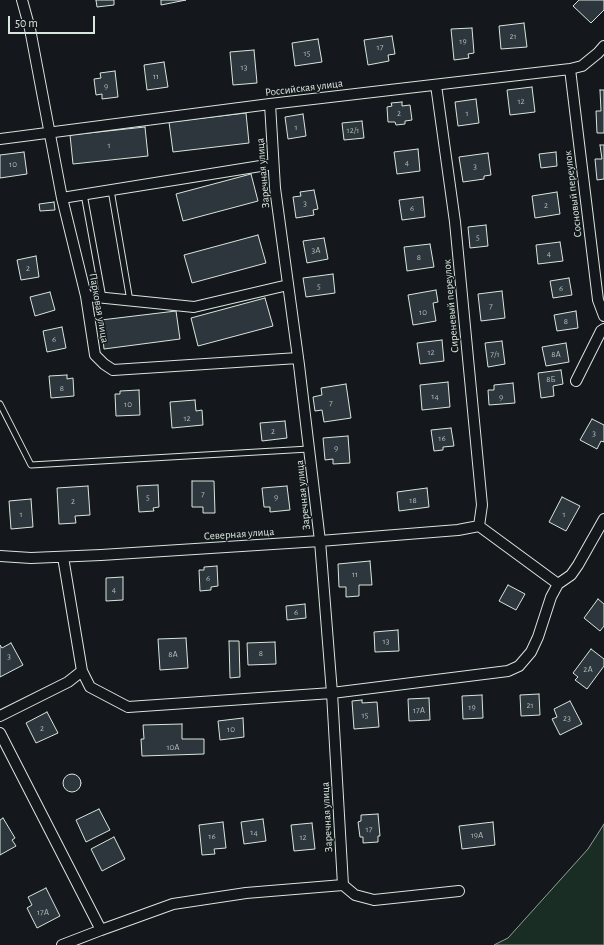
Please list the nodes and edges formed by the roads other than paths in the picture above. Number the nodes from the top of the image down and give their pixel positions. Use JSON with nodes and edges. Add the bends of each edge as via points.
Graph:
{"nodes":[{"id":1,"x":22,"y":0,"type":"edge"},
{"id":2,"x":604,"y":46,"type":"edge"},
{"id":3,"x":570,"y":69,"type":"junction"},
{"id":4,"x":436,"y":85,"type":"junction"},
{"id":5,"x":270,"y":104,"type":"junction"},
{"id":6,"x":50,"y":132,"type":"junction"},
{"id":7,"x":0,"y":140,"type":"edge"},
{"id":8,"x":274,"y":164,"type":"junction"},
{"id":9,"x":111,"y":190,"type":"junction"},
{"id":10,"x":84,"y":194,"type":"junction"},
{"id":11,"x":62,"y":198,"type":"junction"},
{"id":12,"x":288,"y":285,"type":"junction"},
{"id":13,"x":86,"y":296,"type":"junction"},
{"id":14,"x":103,"y":298,"type":"junction"},
{"id":15,"x":130,"y":301,"type":"junction"},
{"id":16,"x":604,"y":316,"type":"edge"},
{"id":17,"x":604,"y":329,"type":"edge"},
{"id":18,"x":298,"y":358,"type":"junction"},
{"id":19,"x":576,"y":381,"type":"dead end"},
{"id":20,"x":0,"y":404,"type":"edge"},
{"id":21,"x":309,"y":449,"type":"junction"},
{"id":22,"x":604,"y":519,"type":"edge"},
{"id":23,"x":480,"y":526,"type":"junction"},
{"id":24,"x":320,"y":541,"type":"junction"},
{"id":25,"x":0,"y":556,"type":"edge"},
{"id":26,"x":62,"y":557,"type":"junction"},
{"id":27,"x":558,"y":584,"type":"junction"},
{"id":28,"x":82,"y":671,"type":"junction"},
{"id":29,"x":332,"y":693,"type":"junction"},
{"id":30,"x":0,"y":716,"type":"edge"},
{"id":31,"x":0,"y":733,"type":"edge"},
{"id":32,"x":343,"y":885,"type":"junction"},
{"id":33,"x":459,"y":891,"type":"dead end"},
{"id":34,"x":101,"y":930,"type":"junction"},
{"id":35,"x":62,"y":945,"type":"edge"}],
"edges":[{"from":1,"to":6,"type":"street","name":"Парковая улица"},
{"from":2,"to":3,"type":"street","name":"Российская улица","via":[[582,66]]},
{"from":3,"to":4,"type":"street","name":"Российская улица"},
{"from":3,"to":16,"type":"street","name":"Сосновый переулок","via":[[598,300]]},
{"from":4,"to":5,"type":"street","name":"Российская улица"},
{"from":4,"to":23,"type":"street","name":"Сиреневый переулок","via":[[455,222],[482,505]]},
{"from":5,"to":6,"type":"street","name":"Российская улица"},
{"from":5,"to":8,"type":"street","name":"Заречная улица"},
{"from":6,"to":7,"type":"street","name":"Российская улица"},
{"from":6,"to":11,"type":"street","name":"Парковая улица"},
{"from":8,"to":9,"type":"street"},
{"from":8,"to":12,"type":"street","name":"Заречная улица"},
{"from":9,"to":10,"type":"street"},
{"from":9,"to":15,"type":"lane"},
{"from":10,"to":11,"type":"street"},
{"from":10,"to":14,"type":"lane"},
{"from":11,"to":13,"type":"street","name":"Парковая улица"},
{"from":12,"to":15,"type":"street","via":[[194,307]]},
{"from":12,"to":18,"type":"street","name":"Заречная улица"},
{"from":13,"to":14,"type":"street"},
{"from":13,"to":18,"type":"street","name":"Парковая улица","via":[[95,355],[113,370]]},
{"from":14,"to":15,"type":"street"},
{"from":17,"to":19,"type":"street"},
{"from":18,"to":21,"type":"street","name":"Заречная улица"},
{"from":20,"to":21,"type":"lane","via":[[31,465]]},
{"from":21,"to":24,"type":"street","name":"Заречная улица"},
{"from":22,"to":27,"type":"street","via":[[571,575]]},
{"from":23,"to":24,"type":"street","name":"Северная улица"},
{"from":23,"to":27,"type":"street"},
{"from":24,"to":26,"type":"street","name":"Северная улица"},
{"from":24,"to":29,"type":"street","name":"Заречная улица"},
{"from":25,"to":26,"type":"street","name":"Северная улица"},
{"from":26,"to":28,"type":"street"},
{"from":27,"to":29,"type":"street","via":[[533,647],[519,666],[508,671]]},
{"from":28,"to":29,"type":"street","via":[[90,688],[128,707]]},
{"from":28,"to":30,"type":"street","via":[[68,682]]},
{"from":29,"to":32,"type":"street","name":"Заречная улица"},
{"from":31,"to":34,"type":"street"},
{"from":32,"to":33,"type":"street","via":[[355,895],[374,900]]},
{"from":32,"to":34,"type":"street","via":[[246,893],[173,904]]},
{"from":34,"to":35,"type":"street"}]}
